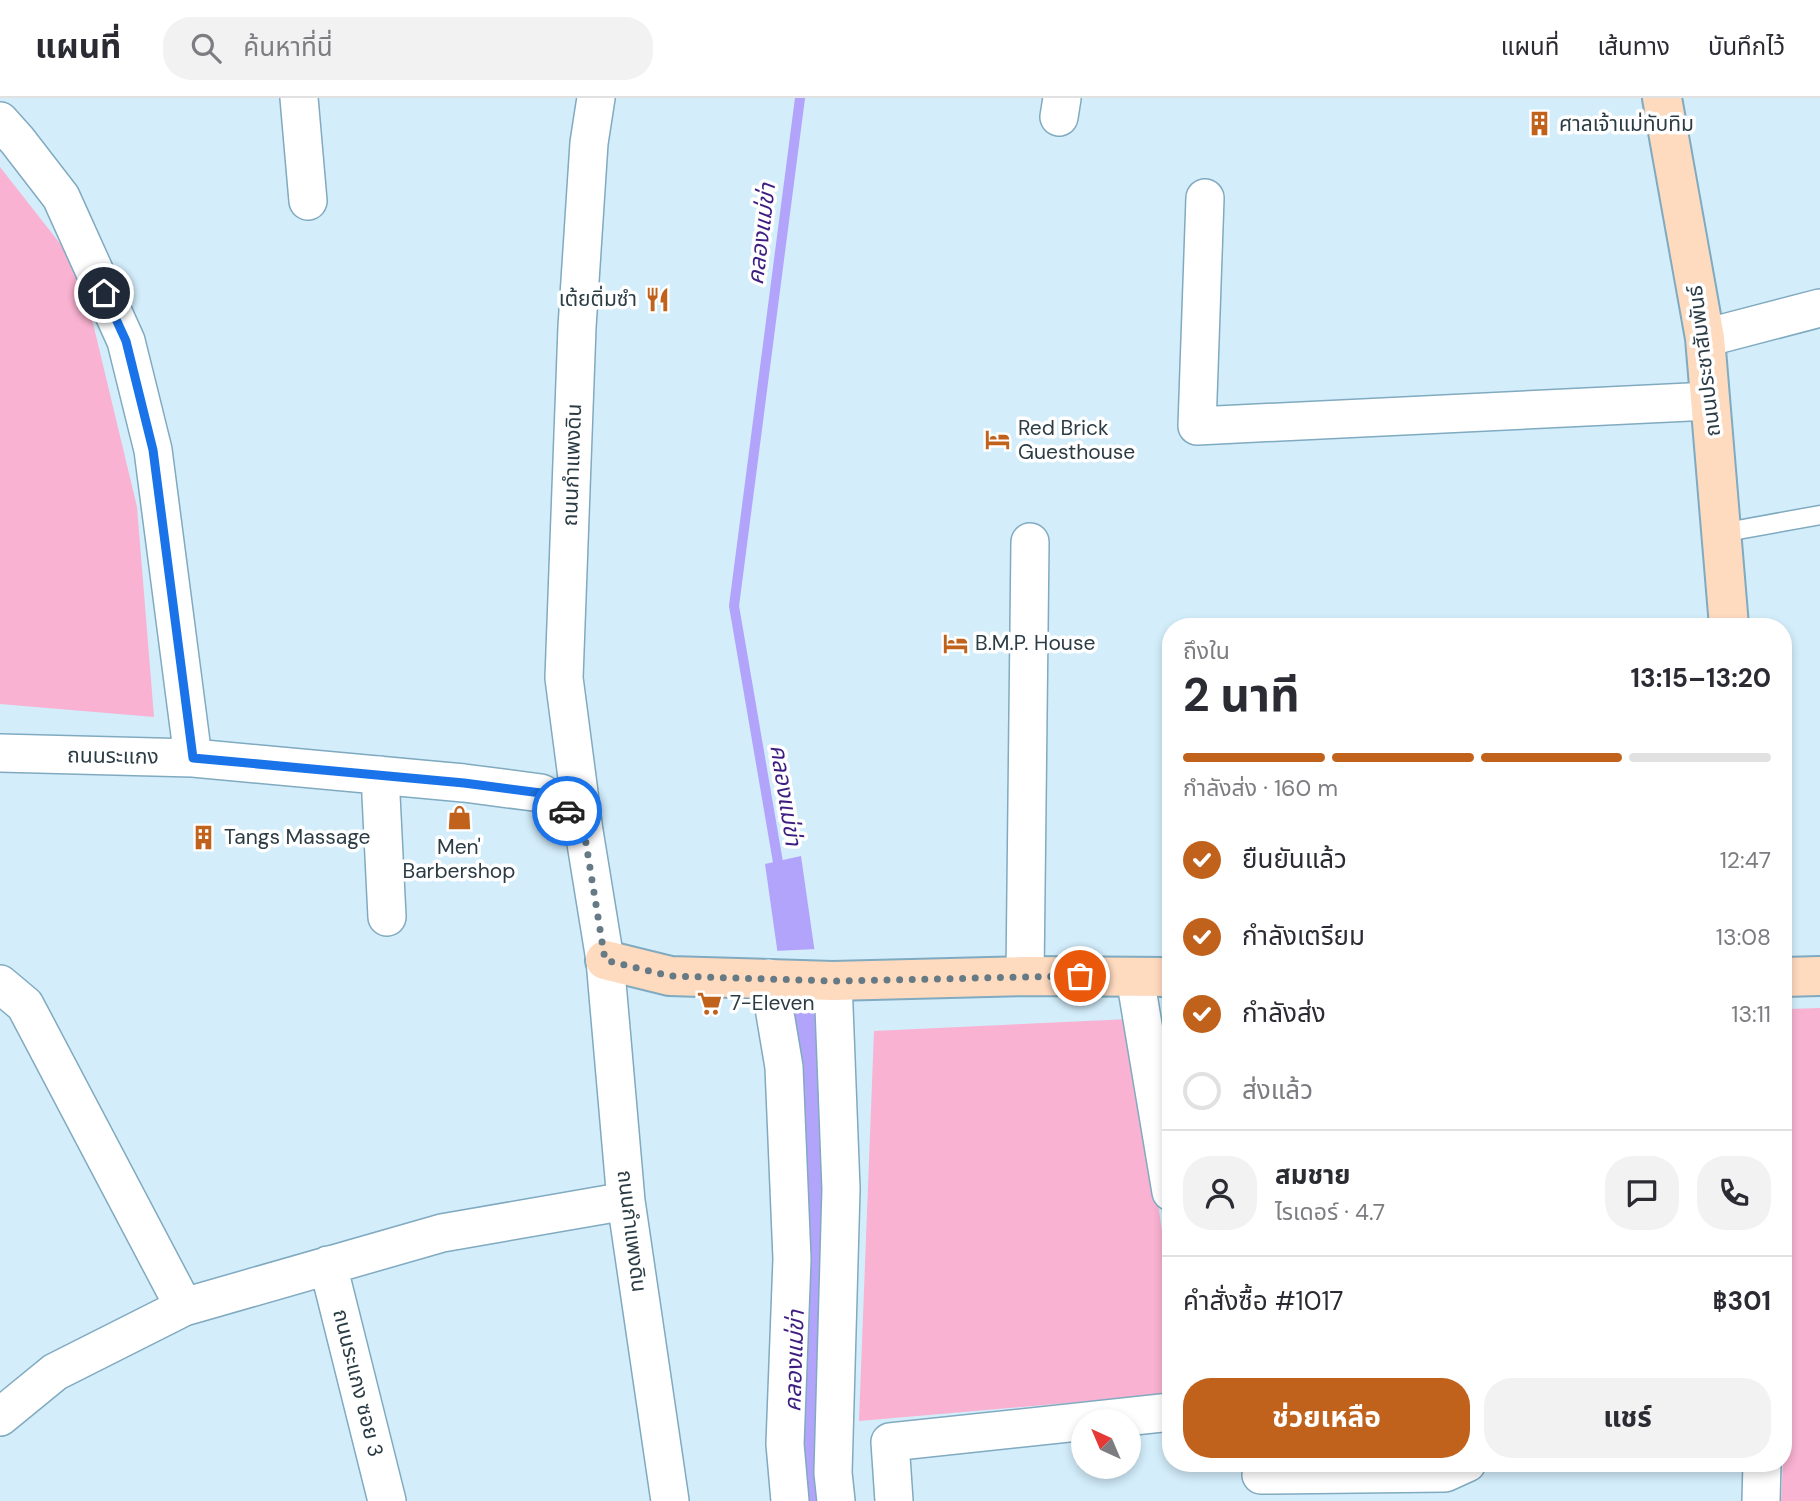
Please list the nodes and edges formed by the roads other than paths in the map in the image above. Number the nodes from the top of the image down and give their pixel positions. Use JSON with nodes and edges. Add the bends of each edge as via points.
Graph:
{"nodes":[{"id":1,"x":299,"y":98,"type":"edge"},
{"id":2,"x":596,"y":98,"type":"edge"},
{"id":3,"x":1662,"y":98,"type":"edge"},
{"id":4,"x":0,"y":121,"type":"edge"},
{"id":5,"x":1205,"y":198,"type":"dead end"},
{"id":6,"x":308,"y":201,"type":"dead end"},
{"id":7,"x":1820,"y":308,"type":"edge"},
{"id":8,"x":1705,"y":338,"type":"junction"},
{"id":9,"x":1710,"y":401,"type":"junction"},
{"id":10,"x":1820,"y":515,"type":"edge"},
{"id":11,"x":1721,"y":533,"type":"junction"},
{"id":12,"x":1030,"y":541,"type":"dead end"},
{"id":13,"x":1728,"y":618,"type":"edge"},
{"id":14,"x":0,"y":753,"type":"edge"},
{"id":15,"x":193,"y":758,"type":"junction"},
{"id":16,"x":380,"y":775,"type":"junction"},
{"id":17,"x":584,"y":831,"type":"junction"},
{"id":18,"x":387,"y":917,"type":"dead end"},
{"id":19,"x":605,"y":960,"type":"junction"},
{"id":20,"x":1025,"y":976,"type":"junction"},
{"id":21,"x":1820,"y":976,"type":"edge"},
{"id":22,"x":1153,"y":977,"type":"edge"},
{"id":23,"x":1792,"y":977,"type":"edge"},
{"id":24,"x":0,"y":984,"type":"edge"},
{"id":25,"x":771,"y":989,"type":"junction"},
{"id":26,"x":833,"y":990,"type":"junction"},
{"id":27,"x":1162,"y":1084,"type":"edge"},
{"id":28,"x":626,"y":1201,"type":"junction"},
{"id":29,"x":328,"y":1265,"type":"junction"},
{"id":30,"x":184,"y":1307,"type":"junction"},
{"id":31,"x":1162,"y":1413,"type":"edge"},
{"id":32,"x":0,"y":1417,"type":"edge"},
{"id":33,"x":1446,"y":1472,"type":"edge"},
{"id":34,"x":1762,"y":1472,"type":"edge"},
{"id":35,"x":1261,"y":1475,"type":"dead end"},
{"id":36,"x":387,"y":1501,"type":"edge"},
{"id":37,"x":670,"y":1501,"type":"edge"},
{"id":38,"x":790,"y":1501,"type":"edge"},
{"id":39,"x":836,"y":1501,"type":"edge"},
{"id":40,"x":894,"y":1501,"type":"edge"},
{"id":41,"x":1761,"y":1501,"type":"edge"}],
"edges":[{"from":1,"to":6,"type":"street"},
{"from":2,"to":17,"type":"street","name":"ถนนกำแพงดิน","via":[[577,327],[564,678]]},
{"from":3,"to":8,"type":"street","name":"ถนนประชาสัมพันธ์"},
{"from":4,"to":15,"type":"street","via":[[61,197],[126,341],[153,450]]},
{"from":5,"to":9,"type":"street","via":[[1197,426]]},
{"from":7,"to":8,"type":"street"},
{"from":8,"to":9,"type":"street","name":"ถนนประชาสัมพันธ์"},
{"from":9,"to":11,"type":"street","name":"ถนนประชาสัมพันธ์"},
{"from":10,"to":11,"type":"lane"},
{"from":11,"to":13,"type":"street","name":"ถนนประชาสัมพันธ์"},
{"from":12,"to":20,"type":"street"},
{"from":14,"to":15,"type":"street","name":"ถนนระแกง"},
{"from":15,"to":16,"type":"street","name":"ถนนระแกง"},
{"from":16,"to":17,"type":"street","name":"ถนนระแกง","via":[[541,793],[565,808]]},
{"from":16,"to":18,"type":"street"},
{"from":17,"to":19,"type":"street"},
{"from":19,"to":25,"type":"street","via":[[670,976]]},
{"from":19,"to":28,"type":"street","name":"ถนนกำแพงดิน"},
{"from":20,"to":22,"type":"street"},
{"from":20,"to":26,"type":"street"},
{"from":21,"to":23,"type":"street"},
{"from":22,"to":27,"type":"street"},
{"from":24,"to":30,"type":"street","via":[[24,1005]]},
{"from":25,"to":26,"type":"street"},
{"from":25,"to":38,"type":"street","via":[[784,1067],[792,1259],[785,1444]]},
{"from":26,"to":39,"type":"street","via":[[841,1189]]},
{"from":28,"to":29,"type":"street","via":[[442,1233]]},
{"from":28,"to":37,"type":"street","name":"ถนนกำแพงดิน"},
{"from":29,"to":30,"type":"street"},
{"from":29,"to":36,"type":"street","name":"ถนนระแกง ซอย 3"},
{"from":30,"to":32,"type":"street","via":[[55,1372]]},
{"from":31,"to":40,"type":"street","via":[[890,1442]]},
{"from":33,"to":35,"type":"street"},
{"from":34,"to":41,"type":"street"}]}
